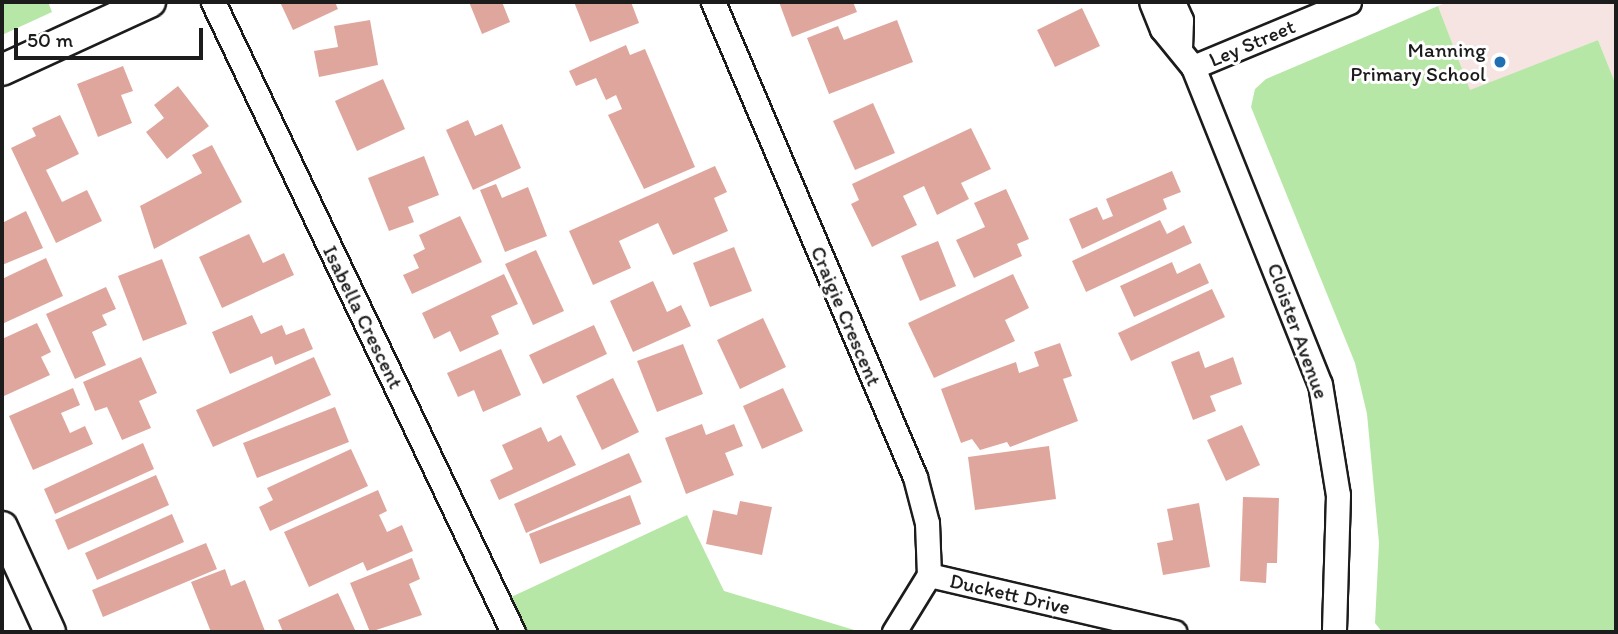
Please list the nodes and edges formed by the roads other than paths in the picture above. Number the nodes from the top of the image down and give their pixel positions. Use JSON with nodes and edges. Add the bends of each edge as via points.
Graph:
{"nodes":[{"id":1,"x":105,"y":2,"type":"edge"},
{"id":2,"x":150,"y":2,"type":"edge"},
{"id":3,"x":212,"y":2,"type":"edge"},
{"id":4,"x":713,"y":2,"type":"edge"},
{"id":5,"x":1151,"y":2,"type":"edge"},
{"id":6,"x":1173,"y":2,"type":"edge"},
{"id":7,"x":1349,"y":2,"type":"edge"},
{"id":8,"x":1180,"y":47,"type":"junction"},
{"id":9,"x":2,"y":49,"type":"edge"},
{"id":10,"x":1193,"y":67,"type":"junction"},
{"id":11,"x":2,"y":70,"type":"edge"},
{"id":12,"x":2,"y":527,"type":"edge"},
{"id":13,"x":929,"y":575,"type":"junction"},
{"id":14,"x":50,"y":632,"type":"edge"},
{"id":15,"x":513,"y":632,"type":"edge"},
{"id":16,"x":894,"y":632,"type":"edge"},
{"id":17,"x":1174,"y":632,"type":"edge"},
{"id":18,"x":1334,"y":632,"type":"edge"}],
"edges":[{"from":1,"to":9,"type":"street"},
{"from":2,"to":11,"type":"street"},
{"from":3,"to":15,"type":"street","name":"Isabella Crescent"},
{"from":4,"to":13,"type":"street","name":"Craigie Crescent","via":[[915,477],[928,523]]},
{"from":5,"to":8,"type":"street","name":"Cloister Avenue","via":[[1162,29]]},
{"from":6,"to":8,"type":"street","name":"Cloister Avenue","via":[[1181,20]]},
{"from":7,"to":10,"type":"street","name":"Ley Street"},
{"from":8,"to":10,"type":"street","name":"Cloister Avenue"},
{"from":10,"to":18,"type":"street","name":"Cloister Avenue","via":[[1322,395],[1338,495]]},
{"from":12,"to":14,"type":"street"},
{"from":13,"to":16,"type":"street"},
{"from":13,"to":17,"type":"street","name":"Duckett Drive"}]}
